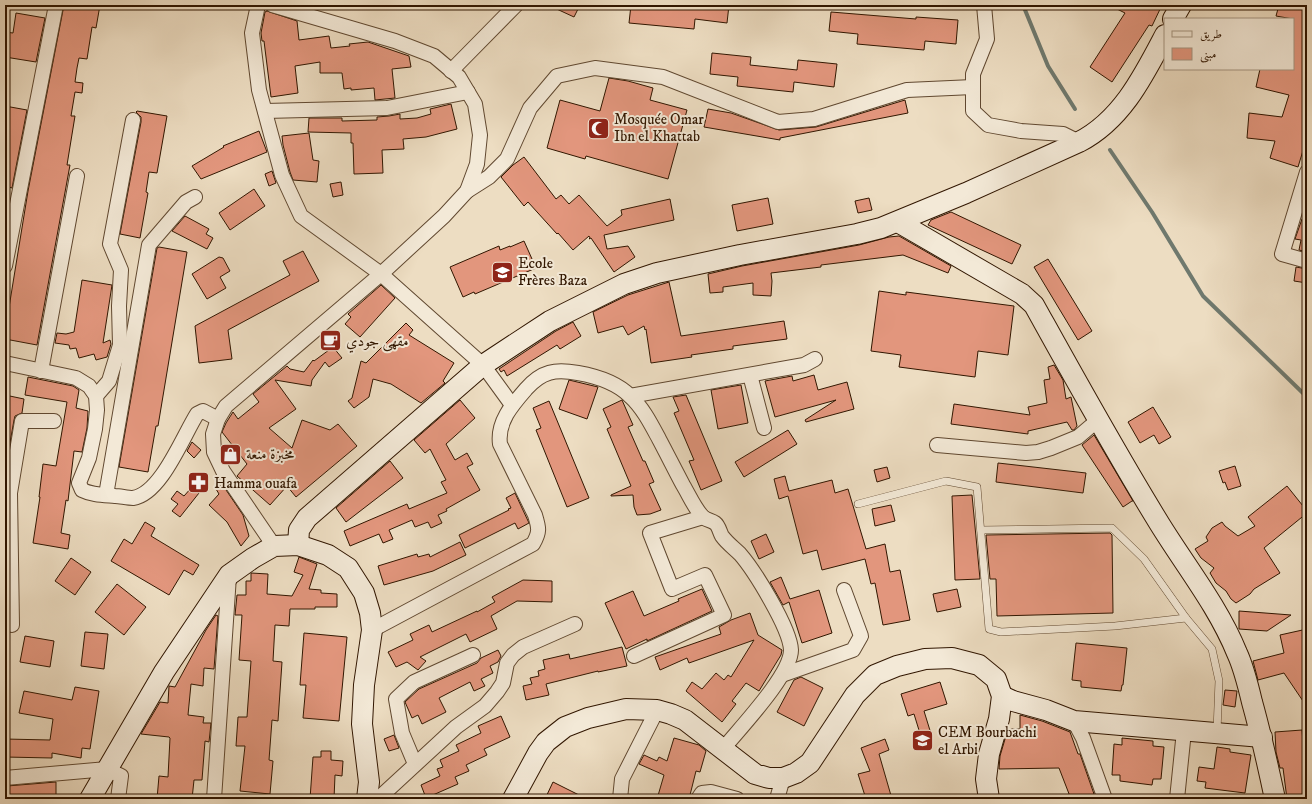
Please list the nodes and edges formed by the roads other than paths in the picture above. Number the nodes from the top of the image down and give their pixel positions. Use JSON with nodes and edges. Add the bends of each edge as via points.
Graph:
{"nodes":[{"id":1,"x":56,"y":5,"type":"edge"},
{"id":2,"x":258,"y":5,"type":"edge"},
{"id":3,"x":516,"y":5,"type":"edge"},
{"id":4,"x":984,"y":5,"type":"edge"},
{"id":5,"x":1180,"y":5,"type":"edge"},
{"id":6,"x":277,"y":6,"type":"edge"},
{"id":7,"x":1174,"y":18,"type":"edge"},
{"id":8,"x":1164,"y":37,"type":"edge"},
{"id":9,"x":451,"y":71,"type":"junction"},
{"id":10,"x":973,"y":87,"type":"junction"},
{"id":11,"x":468,"y":92,"type":"junction"},
{"id":12,"x":265,"y":112,"type":"junction"},
{"id":13,"x":133,"y":120,"type":"dead end"},
{"id":14,"x":1079,"y":142,"type":"junction"},
{"id":15,"x":1307,"y":172,"type":"edge"},
{"id":16,"x":77,"y":176,"type":"dead end"},
{"id":17,"x":467,"y":191,"type":"junction"},
{"id":18,"x":195,"y":197,"type":"dead end"},
{"id":19,"x":898,"y":222,"type":"junction"},
{"id":20,"x":1307,"y":261,"type":"edge"},
{"id":21,"x":5,"y":266,"type":"edge"},
{"id":22,"x":381,"y":274,"type":"junction"},
{"id":23,"x":815,"y":359,"type":"dead end"},
{"id":24,"x":5,"y":363,"type":"edge"},
{"id":25,"x":483,"y":365,"type":"junction"},
{"id":26,"x":41,"y":370,"type":"junction"},
{"id":27,"x":750,"y":375,"type":"junction"},
{"id":28,"x":96,"y":396,"type":"junction"},
{"id":29,"x":630,"y":396,"type":"junction"},
{"id":30,"x":512,"y":405,"type":"junction"},
{"id":31,"x":218,"y":419,"type":"junction"},
{"id":32,"x":1098,"y":420,"type":"junction"},
{"id":33,"x":54,"y":421,"type":"dead end"},
{"id":34,"x":764,"y":428,"type":"dead end"},
{"id":35,"x":937,"y":445,"type":"dead end"},
{"id":36,"x":7,"y":493,"type":"edge"},
{"id":37,"x":106,"y":495,"type":"junction"},
{"id":38,"x":858,"y":504,"type":"dead end"},
{"id":39,"x":703,"y":517,"type":"junction"},
{"id":40,"x":980,"y":530,"type":"junction"},
{"id":41,"x":298,"y":545,"type":"junction"},
{"id":42,"x":274,"y":546,"type":"junction"},
{"id":43,"x":229,"y":575,"type":"junction"},
{"id":44,"x":844,"y":590,"type":"dead end"},
{"id":45,"x":1186,"y":618,"type":"junction"},
{"id":46,"x":575,"y":624,"type":"dead end"},
{"id":47,"x":12,"y":625,"type":"dead end"},
{"id":48,"x":372,"y":630,"type":"junction"},
{"id":49,"x":474,"y":655,"type":"dead end"},
{"id":50,"x":634,"y":656,"type":"dead end"},
{"id":51,"x":782,"y":675,"type":"junction"},
{"id":52,"x":1002,"y":696,"type":"junction"},
{"id":53,"x":657,"y":710,"type":"junction"},
{"id":54,"x":1074,"y":721,"type":"junction"},
{"id":55,"x":1184,"y":731,"type":"junction"},
{"id":56,"x":1217,"y":733,"type":"junction"},
{"id":57,"x":1262,"y":737,"type":"junction"},
{"id":58,"x":723,"y":749,"type":"junction"},
{"id":59,"x":416,"y":764,"type":"junction"},
{"id":60,"x":107,"y":769,"type":"junction"},
{"id":61,"x":5,"y":778,"type":"edge"},
{"id":62,"x":783,"y":778,"type":"junction"},
{"id":63,"x":90,"y":799,"type":"edge"},
{"id":64,"x":118,"y":799,"type":"edge"},
{"id":65,"x":214,"y":799,"type":"edge"},
{"id":66,"x":367,"y":799,"type":"edge"},
{"id":67,"x":378,"y":799,"type":"edge"},
{"id":68,"x":513,"y":799,"type":"edge"},
{"id":69,"x":620,"y":799,"type":"edge"},
{"id":70,"x":698,"y":799,"type":"edge"},
{"id":71,"x":737,"y":799,"type":"edge"},
{"id":72,"x":777,"y":799,"type":"edge"},
{"id":73,"x":989,"y":799,"type":"edge"},
{"id":74,"x":1105,"y":799,"type":"edge"},
{"id":75,"x":1177,"y":799,"type":"edge"},
{"id":76,"x":1275,"y":799,"type":"edge"}],
"edges":[{"from":1,"to":21,"type":"street"},
{"from":2,"to":12,"type":"street","via":[[252,33],[259,90]]},
{"from":3,"to":9,"type":"street"},
{"from":4,"to":10,"type":"street","via":[[987,39],[973,74]]},
{"from":5,"to":7,"type":"street"},
{"from":6,"to":9,"type":"street","via":[[395,41],[434,56]]},
{"from":8,"to":14,"type":"street","via":[[1129,97],[1100,128]]},
{"from":9,"to":11,"type":"street","via":[[459,77]]},
{"from":10,"to":14,"type":"street","via":[[973,111],[988,124],[1021,131],[1063,134]]},
{"from":10,"to":17,"type":"street","via":[[907,90],[814,119],[778,122],[663,77],[595,68],[557,76],[530,108],[507,159],[489,177]]},
{"from":11,"to":12,"type":"street","via":[[387,108]]},
{"from":11,"to":17,"type":"street","via":[[475,104],[480,135],[477,164]]},
{"from":12,"to":22,"type":"street","via":[[282,175],[301,216]]},
{"from":13,"to":28,"type":"street","via":[[110,244],[121,270],[120,345],[109,381]]},
{"from":14,"to":19,"type":"street"},
{"from":15,"to":20,"type":"street","via":[[1282,254]]},
{"from":16,"to":26,"type":"street"},
{"from":17,"to":22,"type":"street","via":[[444,216]]},
{"from":18,"to":37,"type":"street","via":[[186,202],[149,245]]},
{"from":19,"to":25,"type":"street","via":[[857,234],[657,273],[624,284],[550,321]]},
{"from":19,"to":32,"type":"street","via":[[1022,294],[1034,305]]},
{"from":22,"to":25,"type":"street"},
{"from":22,"to":31,"type":"street","via":[[226,406]]},
{"from":23,"to":27,"type":"street","via":[[804,365]]},
{"from":24,"to":26,"type":"street"},
{"from":25,"to":30,"type":"street"},
{"from":25,"to":41,"type":"street","via":[[307,518],[299,530]]},
{"from":26,"to":28,"type":"street","via":[[76,378],[88,386]]},
{"from":27,"to":29,"type":"street"},
{"from":27,"to":34,"type":"street"},
{"from":28,"to":37,"type":"street","via":[[95,430],[89,458],[79,483],[82,490]]},
{"from":29,"to":30,"type":"street","via":[[600,379],[565,371],[552,371],[529,385]]},
{"from":29,"to":39,"type":"street","via":[[646,415]]},
{"from":30,"to":48,"type":"street","via":[[502,423],[500,444],[535,515],[539,528],[538,537],[533,544]]},
{"from":31,"to":37,"type":"street","via":[[203,411],[197,414],[158,482],[143,494],[133,498]]},
{"from":31,"to":42,"type":"street","via":[[213,434],[214,452],[223,471]]},
{"from":32,"to":35,"type":"street","via":[[1078,437],[1038,452]]},
{"from":32,"to":57,"type":"street","via":[[1156,519],[1228,633],[1238,654]]},
{"from":33,"to":36,"type":"street","via":[[22,421]]},
{"from":36,"to":47,"type":"street"},
{"from":38,"to":40,"type":"lane","via":[[946,481],[977,487]]},
{"from":39,"to":50,"type":"street","via":[[650,533],[672,589],[704,575],[724,615]]},
{"from":39,"to":51,"type":"street","via":[[716,524],[723,537],[740,554],[758,578],[778,615],[791,649],[789,661]]},
{"from":40,"to":45,"type":"lane","via":[[1112,528],[1144,559]]},
{"from":40,"to":45,"type":"lane","via":[[989,629],[1001,632],[1116,626]]},
{"from":41,"to":42,"type":"street"},
{"from":41,"to":48,"type":"street","via":[[328,555],[348,568],[364,594]]},
{"from":42,"to":43,"type":"street"},
{"from":43,"to":60,"type":"street","via":[[164,672]]},
{"from":43,"to":65,"type":"street"},
{"from":44,"to":51,"type":"street","via":[[861,636],[853,650]]},
{"from":45,"to":56,"type":"lane","via":[[1212,649],[1219,681]]},
{"from":46,"to":59,"type":"street","via":[[513,654],[507,663],[503,683],[485,706],[456,727]]},
{"from":48,"to":66,"type":"street","via":[[364,685],[362,724],[369,782]]},
{"from":49,"to":59,"type":"street","via":[[414,682],[396,699],[402,733]]},
{"from":51,"to":58,"type":"street"},
{"from":52,"to":54,"type":"street"},
{"from":52,"to":62,"type":"street","via":[[996,679],[979,665],[952,658],[924,659],[897,666],[875,675],[855,694],[810,763]]},
{"from":52,"to":73,"type":"street","via":[[999,719],[988,754],[986,779]]},
{"from":53,"to":58,"type":"street","via":[[684,720]]},
{"from":53,"to":68,"type":"street","via":[[626,710],[588,718],[565,727],[546,742],[538,753]]},
{"from":53,"to":69,"type":"street","via":[[622,779]]},
{"from":54,"to":55,"type":"street"},
{"from":54,"to":74,"type":"street","via":[[1083,738]]},
{"from":55,"to":56,"type":"street"},
{"from":55,"to":75,"type":"street"},
{"from":56,"to":57,"type":"street"},
{"from":57,"to":76,"type":"street"},
{"from":58,"to":62,"type":"street","via":[[755,774]]},
{"from":59,"to":67,"type":"street"},
{"from":60,"to":61,"type":"street"},
{"from":60,"to":63,"type":"street"},
{"from":60,"to":64,"type":"street","via":[[121,776]]},
{"from":62,"to":72,"type":"street"},
{"from":70,"to":71,"type":"street","via":[[702,793],[711,792]]}]}
